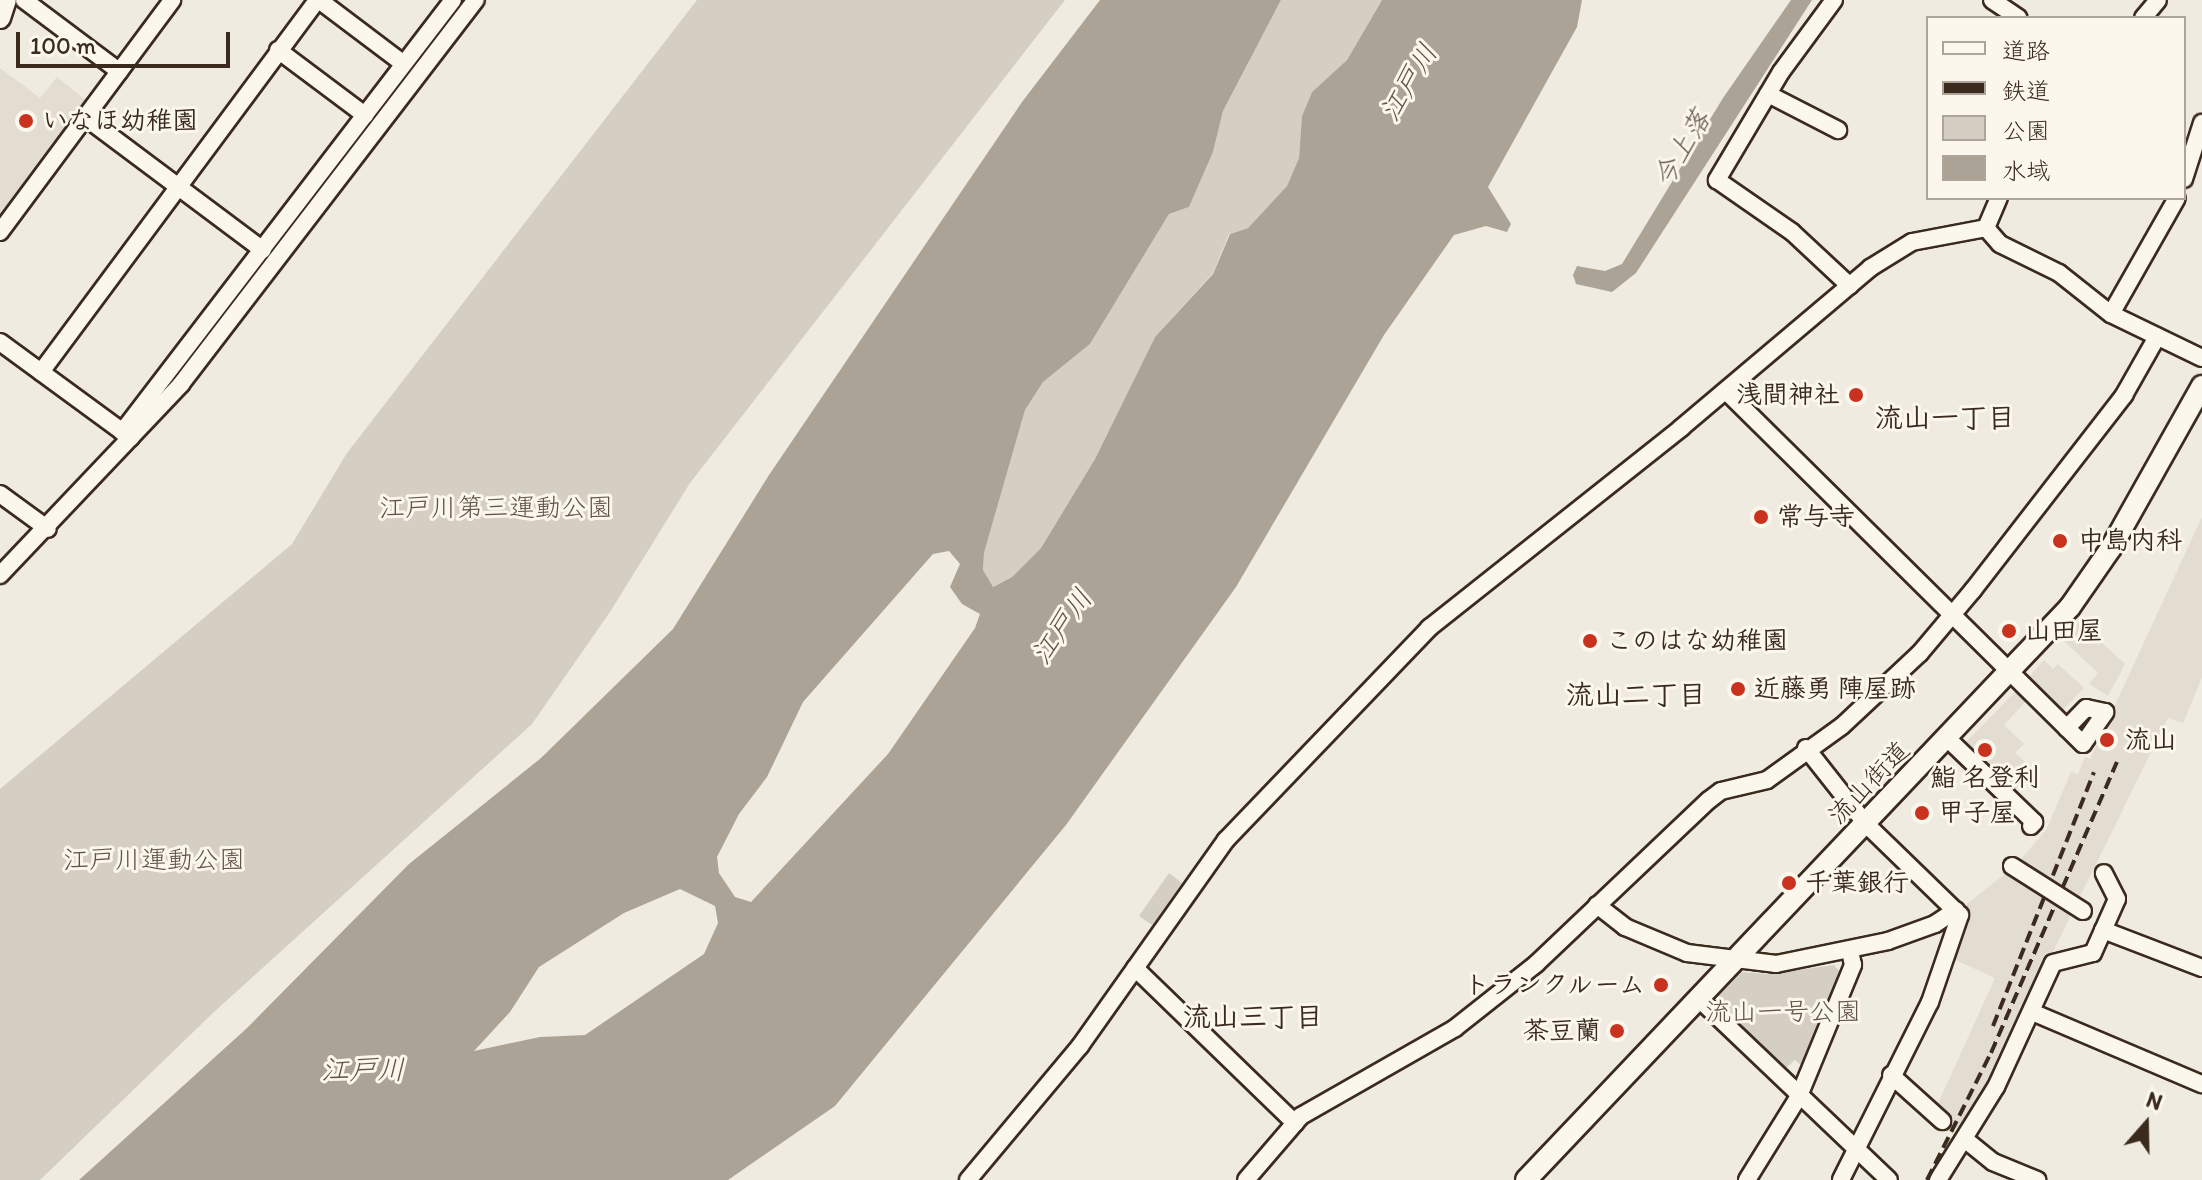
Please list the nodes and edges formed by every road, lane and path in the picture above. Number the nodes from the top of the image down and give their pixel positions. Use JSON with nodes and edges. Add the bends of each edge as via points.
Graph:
{"nodes":[{"id":1,"x":6,"y":0,"type":"edge"},
{"id":2,"x":24,"y":0,"type":"edge"},
{"id":3,"x":172,"y":0,"type":"edge"},
{"id":4,"x":318,"y":0,"type":"edge"},
{"id":5,"x":453,"y":0,"type":"edge"},
{"id":6,"x":476,"y":0,"type":"edge"},
{"id":7,"x":1834,"y":0,"type":"edge"},
{"id":8,"x":1992,"y":0,"type":"edge"},
{"id":9,"x":2158,"y":0,"type":"edge"},
{"id":10,"x":2016,"y":16,"type":"edge"},
{"id":11,"x":2145,"y":16,"type":"edge"},
{"id":12,"x":0,"y":18,"type":"edge"},
{"id":13,"x":278,"y":50,"type":"junction"},
{"id":14,"x":404,"y":64,"type":"junction"},
{"id":15,"x":119,"y":71,"type":"junction"},
{"id":16,"x":1768,"y":94,"type":"junction"},
{"id":17,"x":365,"y":115,"type":"junction"},
{"id":18,"x":85,"y":117,"type":"junction"},
{"id":19,"x":2202,"y":123,"type":"edge"},
{"id":20,"x":1838,"y":130,"type":"dead end"},
{"id":21,"x":2186,"y":173,"type":"edge"},
{"id":22,"x":178,"y":187,"type":"junction"},
{"id":23,"x":1998,"y":200,"type":"edge"},
{"id":24,"x":2176,"y":200,"type":"edge"},
{"id":25,"x":1986,"y":228,"type":"junction"},
{"id":26,"x":0,"y":232,"type":"edge"},
{"id":27,"x":263,"y":250,"type":"junction"},
{"id":28,"x":1850,"y":286,"type":"junction"},
{"id":29,"x":2111,"y":314,"type":"junction"},
{"id":30,"x":2157,"y":337,"type":"junction"},
{"id":31,"x":0,"y":342,"type":"edge"},
{"id":32,"x":2202,"y":358,"type":"edge"},
{"id":33,"x":41,"y":372,"type":"junction"},
{"id":34,"x":2202,"y":386,"type":"edge"},
{"id":35,"x":1726,"y":391,"type":"junction"},
{"id":36,"x":127,"y":436,"type":"junction"},
{"id":37,"x":0,"y":494,"type":"edge"},
{"id":38,"x":48,"y":529,"type":"junction"},
{"id":39,"x":0,"y":575,"type":"edge"},
{"id":40,"x":1955,"y":613,"type":"junction"},
{"id":41,"x":2012,"y":673,"type":"junction"},
{"id":42,"x":2067,"y":728,"type":"dead end"},
{"id":43,"x":1948,"y":739,"type":"junction"},
{"id":44,"x":1806,"y":748,"type":"junction"},
{"id":45,"x":1866,"y":824,"type":"junction"},
{"id":46,"x":2033,"y":824,"type":"dead end"},
{"id":47,"x":2012,"y":866,"type":"dead end"},
{"id":48,"x":2104,"y":873,"type":"dead end"},
{"id":49,"x":1597,"y":905,"type":"junction"},
{"id":50,"x":1952,"y":907,"type":"junction"},
{"id":51,"x":2083,"y":911,"type":"dead end"},
{"id":52,"x":2103,"y":930,"type":"junction"},
{"id":53,"x":1850,"y":951,"type":"junction"},
{"id":54,"x":1735,"y":961,"type":"junction"},
{"id":55,"x":1135,"y":968,"type":"junction"},
{"id":56,"x":2202,"y":968,"type":"edge"},
{"id":57,"x":1699,"y":999,"type":"junction"},
{"id":58,"x":2032,"y":1012,"type":"junction"},
{"id":59,"x":1891,"y":1075,"type":"junction"},
{"id":60,"x":2202,"y":1084,"type":"edge"},
{"id":61,"x":1799,"y":1096,"type":"junction"},
{"id":62,"x":1942,"y":1121,"type":"dead end"},
{"id":63,"x":1295,"y":1123,"type":"junction"},
{"id":64,"x":1967,"y":1141,"type":"junction"},
{"id":65,"x":1857,"y":1150,"type":"junction"},
{"id":66,"x":968,"y":1180,"type":"edge"},
{"id":67,"x":1246,"y":1180,"type":"edge"},
{"id":68,"x":1526,"y":1180,"type":"edge"},
{"id":69,"x":1747,"y":1180,"type":"edge"},
{"id":70,"x":1841,"y":1180,"type":"edge"},
{"id":71,"x":1889,"y":1180,"type":"edge"},
{"id":72,"x":1938,"y":1180,"type":"edge"},
{"id":73,"x":2037,"y":1180,"type":"edge"}],
"edges":[{"from":1,"to":12,"type":"main road"},
{"from":2,"to":15,"type":"street"},
{"from":3,"to":15,"type":"street"},
{"from":4,"to":13,"type":"street"},
{"from":4,"to":14,"type":"street"},
{"from":5,"to":14,"type":"street"},
{"from":6,"to":36,"type":"street","via":[[208,350]]},
{"from":7,"to":16,"type":"street"},
{"from":8,"to":10,"type":"street"},
{"from":9,"to":11,"type":"street"},
{"from":13,"to":17,"type":"street"},
{"from":13,"to":22,"type":"street"},
{"from":14,"to":17,"type":"street"},
{"from":15,"to":18,"type":"street"},
{"from":16,"to":20,"type":"street"},
{"from":16,"to":28,"type":"street","via":[[1717,180],[1792,232]]},
{"from":17,"to":27,"type":"street"},
{"from":18,"to":22,"type":"street"},
{"from":18,"to":26,"type":"street"},
{"from":19,"to":21,"type":"street"},
{"from":22,"to":27,"type":"street"},
{"from":22,"to":33,"type":"street"},
{"from":23,"to":25,"type":"street"},
{"from":24,"to":29,"type":"street"},
{"from":25,"to":28,"type":"street","via":[[1912,242]]},
{"from":25,"to":29,"type":"street","via":[[2000,244],[2059,273]]},
{"from":27,"to":36,"type":"street"},
{"from":28,"to":35,"type":"street"},
{"from":29,"to":30,"type":"street"},
{"from":30,"to":32,"type":"street"},
{"from":30,"to":40,"type":"street","via":[[2124,395]]},
{"from":31,"to":33,"type":"street"},
{"from":33,"to":36,"type":"street"},
{"from":34,"to":41,"type":"main road","name":"流山街道","via":[[2111,548],[2070,607]]},
{"from":35,"to":40,"type":"street"},
{"from":35,"to":55,"type":"street","via":[[1429,628],[1237,827]]},
{"from":36,"to":38,"type":"street"},
{"from":37,"to":38,"type":"street"},
{"from":38,"to":39,"type":"street"},
{"from":40,"to":41,"type":"street"},
{"from":40,"to":44,"type":"street","via":[[1842,726]]},
{"from":41,"to":42,"type":"street"},
{"from":41,"to":43,"type":"main road","name":"流山街道"},
{"from":43,"to":45,"type":"main road","name":"流山街道"},
{"from":43,"to":46,"type":"street"},
{"from":44,"to":45,"type":"street"},
{"from":44,"to":49,"type":"street","via":[[1767,780],[1721,791],[1709,800],[1652,859]]},
{"from":45,"to":50,"type":"street"},
{"from":45,"to":54,"type":"main road","name":"流山街道"},
{"from":47,"to":51,"type":"street","bridge":true},
{"from":48,"to":52,"type":"street","via":[[2117,899]]},
{"from":49,"to":54,"type":"street","via":[[1625,927],[1657,942]]},
{"from":49,"to":63,"type":"street","via":[[1536,964],[1455,1028]]},
{"from":50,"to":53,"type":"street","via":[[1915,932]]},
{"from":50,"to":59,"type":"street","via":[[1960,915],[1930,1002]]},
{"from":52,"to":56,"type":"street"},
{"from":52,"to":58,"type":"street","via":[[2093,953],[2053,963]]},
{"from":53,"to":54,"type":"street","via":[[1776,964]]},
{"from":53,"to":61,"type":"street","via":[[1853,965]]},
{"from":54,"to":57,"type":"main road","name":"流山街道"},
{"from":55,"to":63,"type":"street"},
{"from":55,"to":66,"type":"street","via":[[1080,1046]]},
{"from":57,"to":61,"type":"street"},
{"from":57,"to":68,"type":"main road","name":"流山街道"},
{"from":58,"to":60,"type":"street"},
{"from":58,"to":64,"type":"street"},
{"from":59,"to":62,"type":"street"},
{"from":59,"to":65,"type":"street"},
{"from":61,"to":65,"type":"street"},
{"from":61,"to":69,"type":"street"},
{"from":63,"to":67,"type":"street"},
{"from":64,"to":72,"type":"street","via":[[1958,1141]]},
{"from":64,"to":73,"type":"street","via":[[1993,1162]]},
{"from":65,"to":70,"type":"street"},
{"from":65,"to":71,"type":"street"}]}
